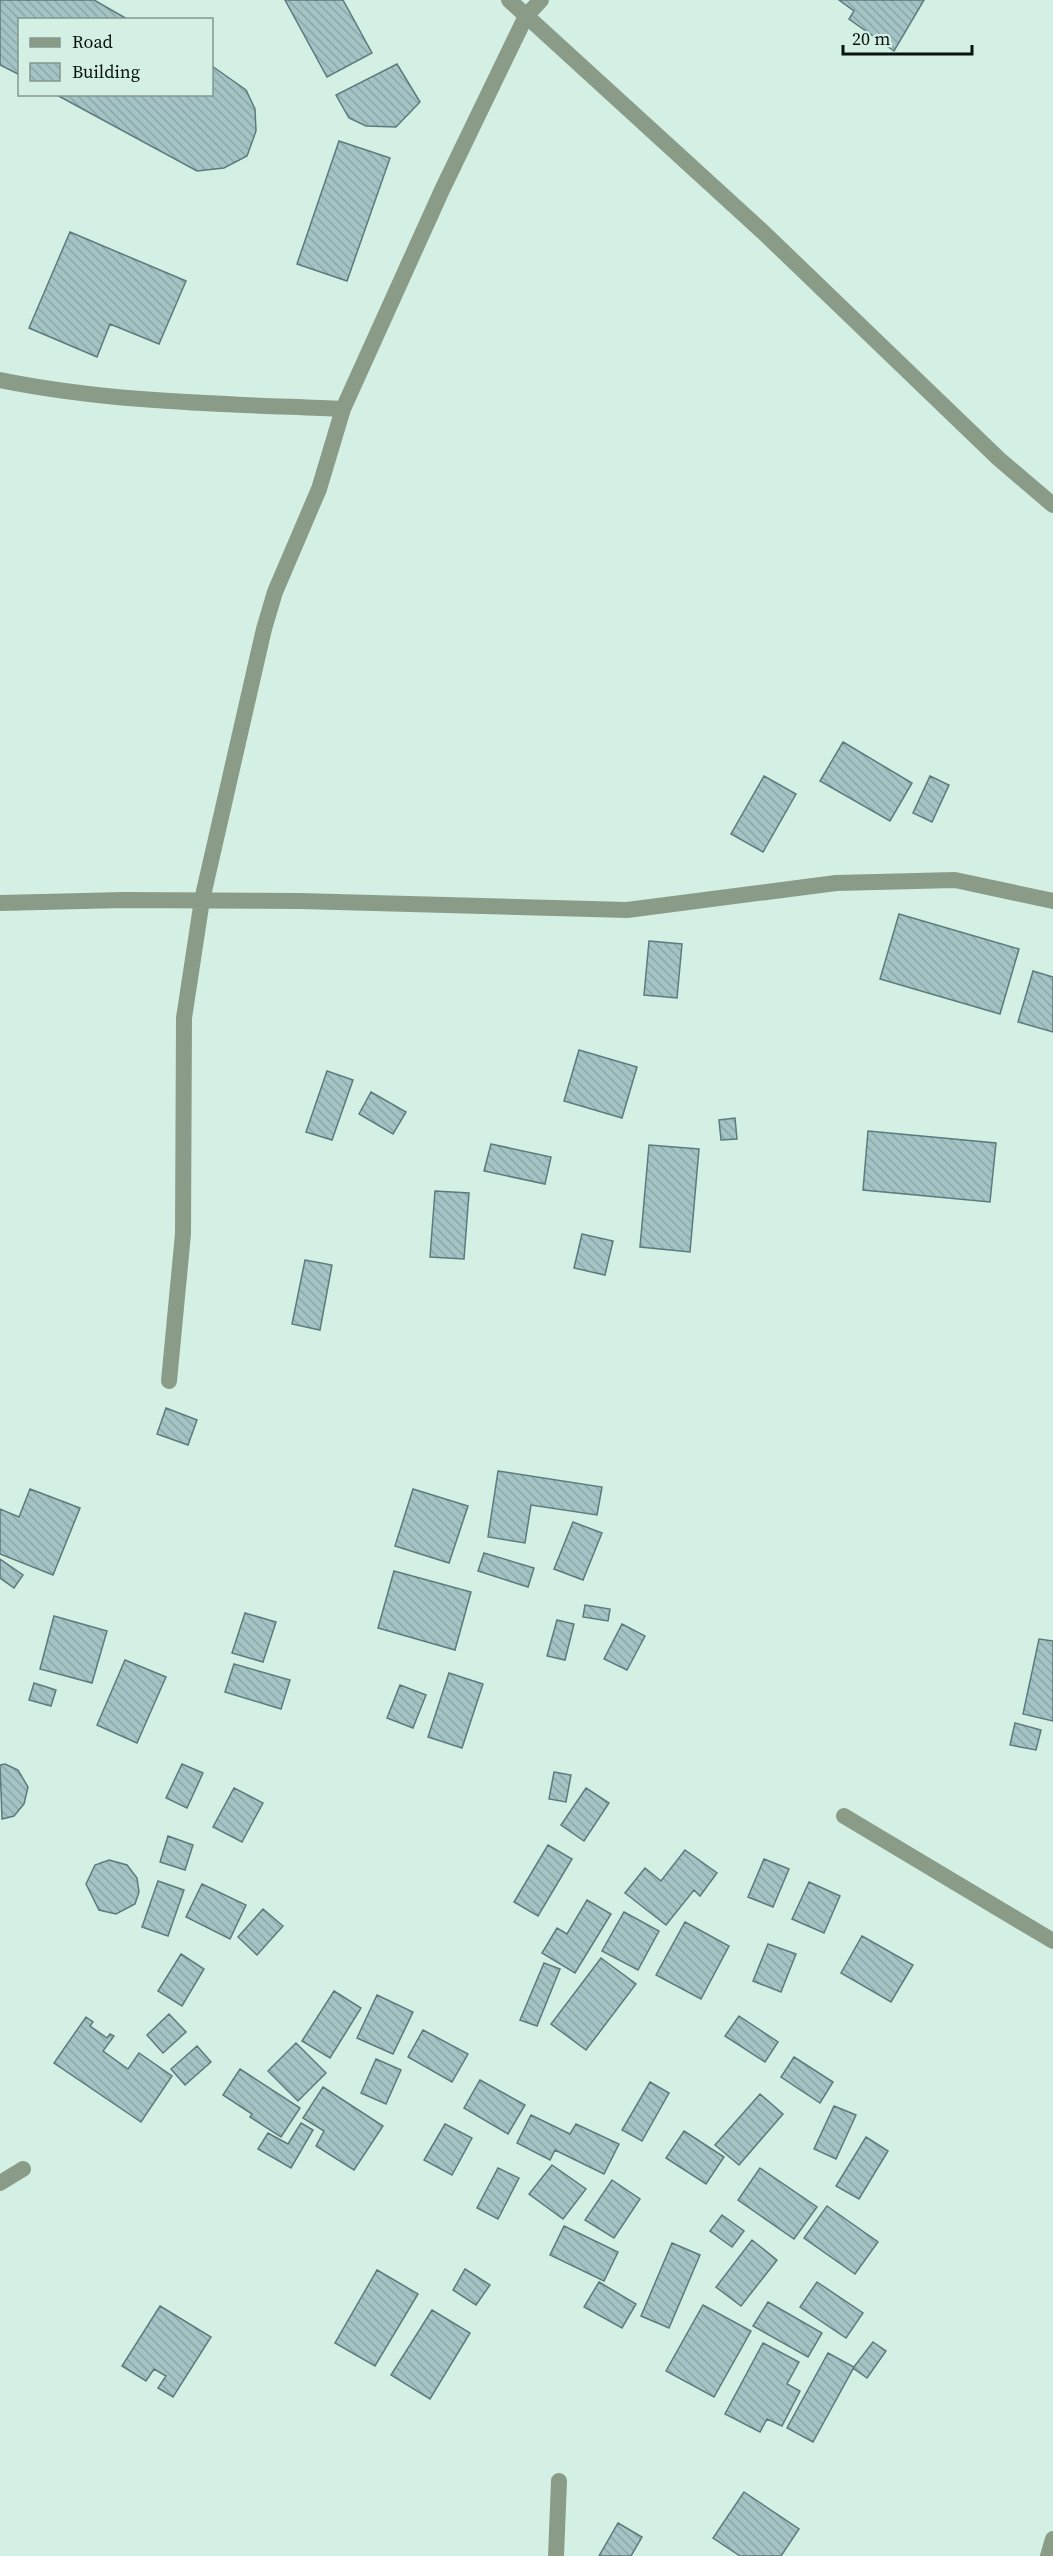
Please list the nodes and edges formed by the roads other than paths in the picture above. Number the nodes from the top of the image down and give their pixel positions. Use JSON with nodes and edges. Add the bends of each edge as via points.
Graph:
{"nodes":[{"id":1,"x":509,"y":0,"type":"edge"},
{"id":2,"x":541,"y":0,"type":"edge"},
{"id":3,"x":526,"y":16,"type":"junction"},
{"id":4,"x":0,"y":380,"type":"edge"},
{"id":5,"x":344,"y":409,"type":"junction"},
{"id":6,"x":1053,"y":505,"type":"edge"},
{"id":7,"x":202,"y":900,"type":"junction"},
{"id":8,"x":1053,"y":901,"type":"edge"},
{"id":9,"x":0,"y":903,"type":"edge"},
{"id":10,"x":169,"y":1381,"type":"dead end"},
{"id":11,"x":844,"y":1816,"type":"dead end"},
{"id":12,"x":1053,"y":1941,"type":"edge"},
{"id":13,"x":23,"y":2169,"type":"dead end"},
{"id":14,"x":0,"y":2183,"type":"edge"},
{"id":15,"x":559,"y":2481,"type":"dead end"},
{"id":16,"x":1053,"y":2539,"type":"edge"},
{"id":17,"x":556,"y":2556,"type":"edge"},
{"id":18,"x":1048,"y":2556,"type":"edge"}],
"edges":[{"from":1,"to":3,"type":"street"},
{"from":2,"to":3,"type":"street"},
{"from":3,"to":5,"type":"street","via":[[442,190]]},
{"from":3,"to":6,"type":"street","via":[[763,232],[999,459]]},
{"from":4,"to":5,"type":"street","via":[[55,391]]},
{"from":5,"to":7,"type":"street","via":[[319,489],[275,592],[264,629]]},
{"from":7,"to":8,"type":"street","via":[[627,910],[836,883],[955,880]]},
{"from":7,"to":9,"type":"street"},
{"from":7,"to":10,"type":"street","via":[[184,1018],[183,1234]]},
{"from":11,"to":12,"type":"street"},
{"from":13,"to":14,"type":"street"},
{"from":15,"to":17,"type":"street"},
{"from":16,"to":18,"type":"street"}]}
